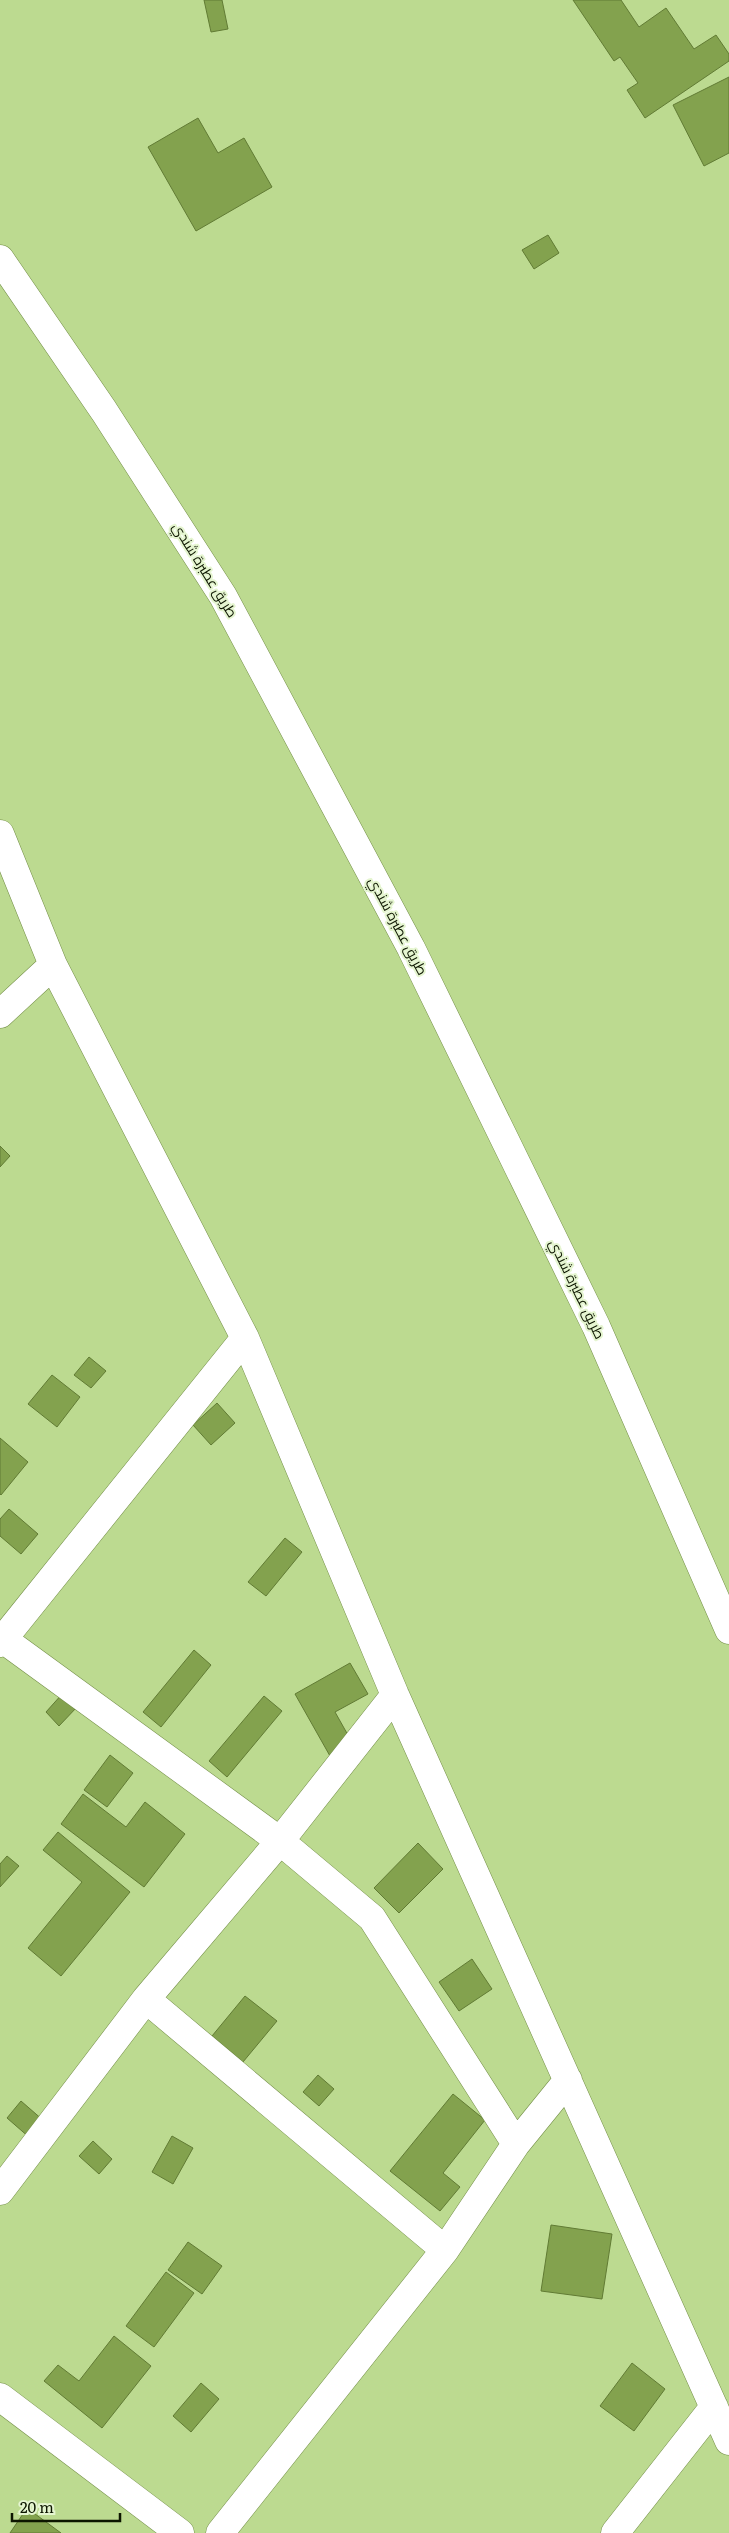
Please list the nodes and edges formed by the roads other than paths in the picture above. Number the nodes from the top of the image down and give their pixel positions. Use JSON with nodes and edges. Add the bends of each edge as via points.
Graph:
{"nodes":[{"id":1,"x":0,"y":258,"type":"edge"},
{"id":2,"x":0,"y":834,"type":"edge"},
{"id":3,"x":53,"y":965,"type":"junction"},
{"id":4,"x":0,"y":1014,"type":"edge"},
{"id":5,"x":245,"y":1338,"type":"junction"},
{"id":6,"x":729,"y":1630,"type":"edge"},
{"id":7,"x":1,"y":1640,"type":"edge"},
{"id":8,"x":395,"y":1695,"type":"junction"},
{"id":9,"x":280,"y":1841,"type":"junction"},
{"id":10,"x":146,"y":1999,"type":"junction"},
{"id":11,"x":568,"y":2080,"type":"junction"},
{"id":12,"x":516,"y":2144,"type":"junction"},
{"id":13,"x":0,"y":2191,"type":"edge"},
{"id":14,"x":445,"y":2250,"type":"junction"},
{"id":15,"x":0,"y":2397,"type":"edge"},
{"id":16,"x":714,"y":2407,"type":"junction"},
{"id":17,"x":729,"y":2441,"type":"edge"},
{"id":18,"x":180,"y":2533,"type":"edge"},
{"id":19,"x":220,"y":2533,"type":"edge"},
{"id":20,"x":615,"y":2533,"type":"edge"}],
"edges":[{"from":1,"to":6,"type":"main road","name":"طريق عطبرة شندي","via":[[104,411],[223,596],[411,948],[596,1326]]},
{"from":2,"to":3,"type":"main road"},
{"from":3,"to":4,"type":"main road"},
{"from":3,"to":5,"type":"main road"},
{"from":5,"to":7,"type":"main road"},
{"from":5,"to":8,"type":"main road"},
{"from":7,"to":9,"type":"main road"},
{"from":8,"to":9,"type":"main road"},
{"from":8,"to":11,"type":"main road"},
{"from":9,"to":10,"type":"main road"},
{"from":9,"to":12,"type":"main road","via":[[372,1918]]},
{"from":10,"to":13,"type":"main road"},
{"from":10,"to":14,"type":"main road"},
{"from":11,"to":12,"type":"main road"},
{"from":11,"to":16,"type":"main road"},
{"from":12,"to":14,"type":"main road"},
{"from":14,"to":19,"type":"main road"},
{"from":15,"to":18,"type":"main road"},
{"from":16,"to":17,"type":"main road"},
{"from":16,"to":20,"type":"main road"}]}
